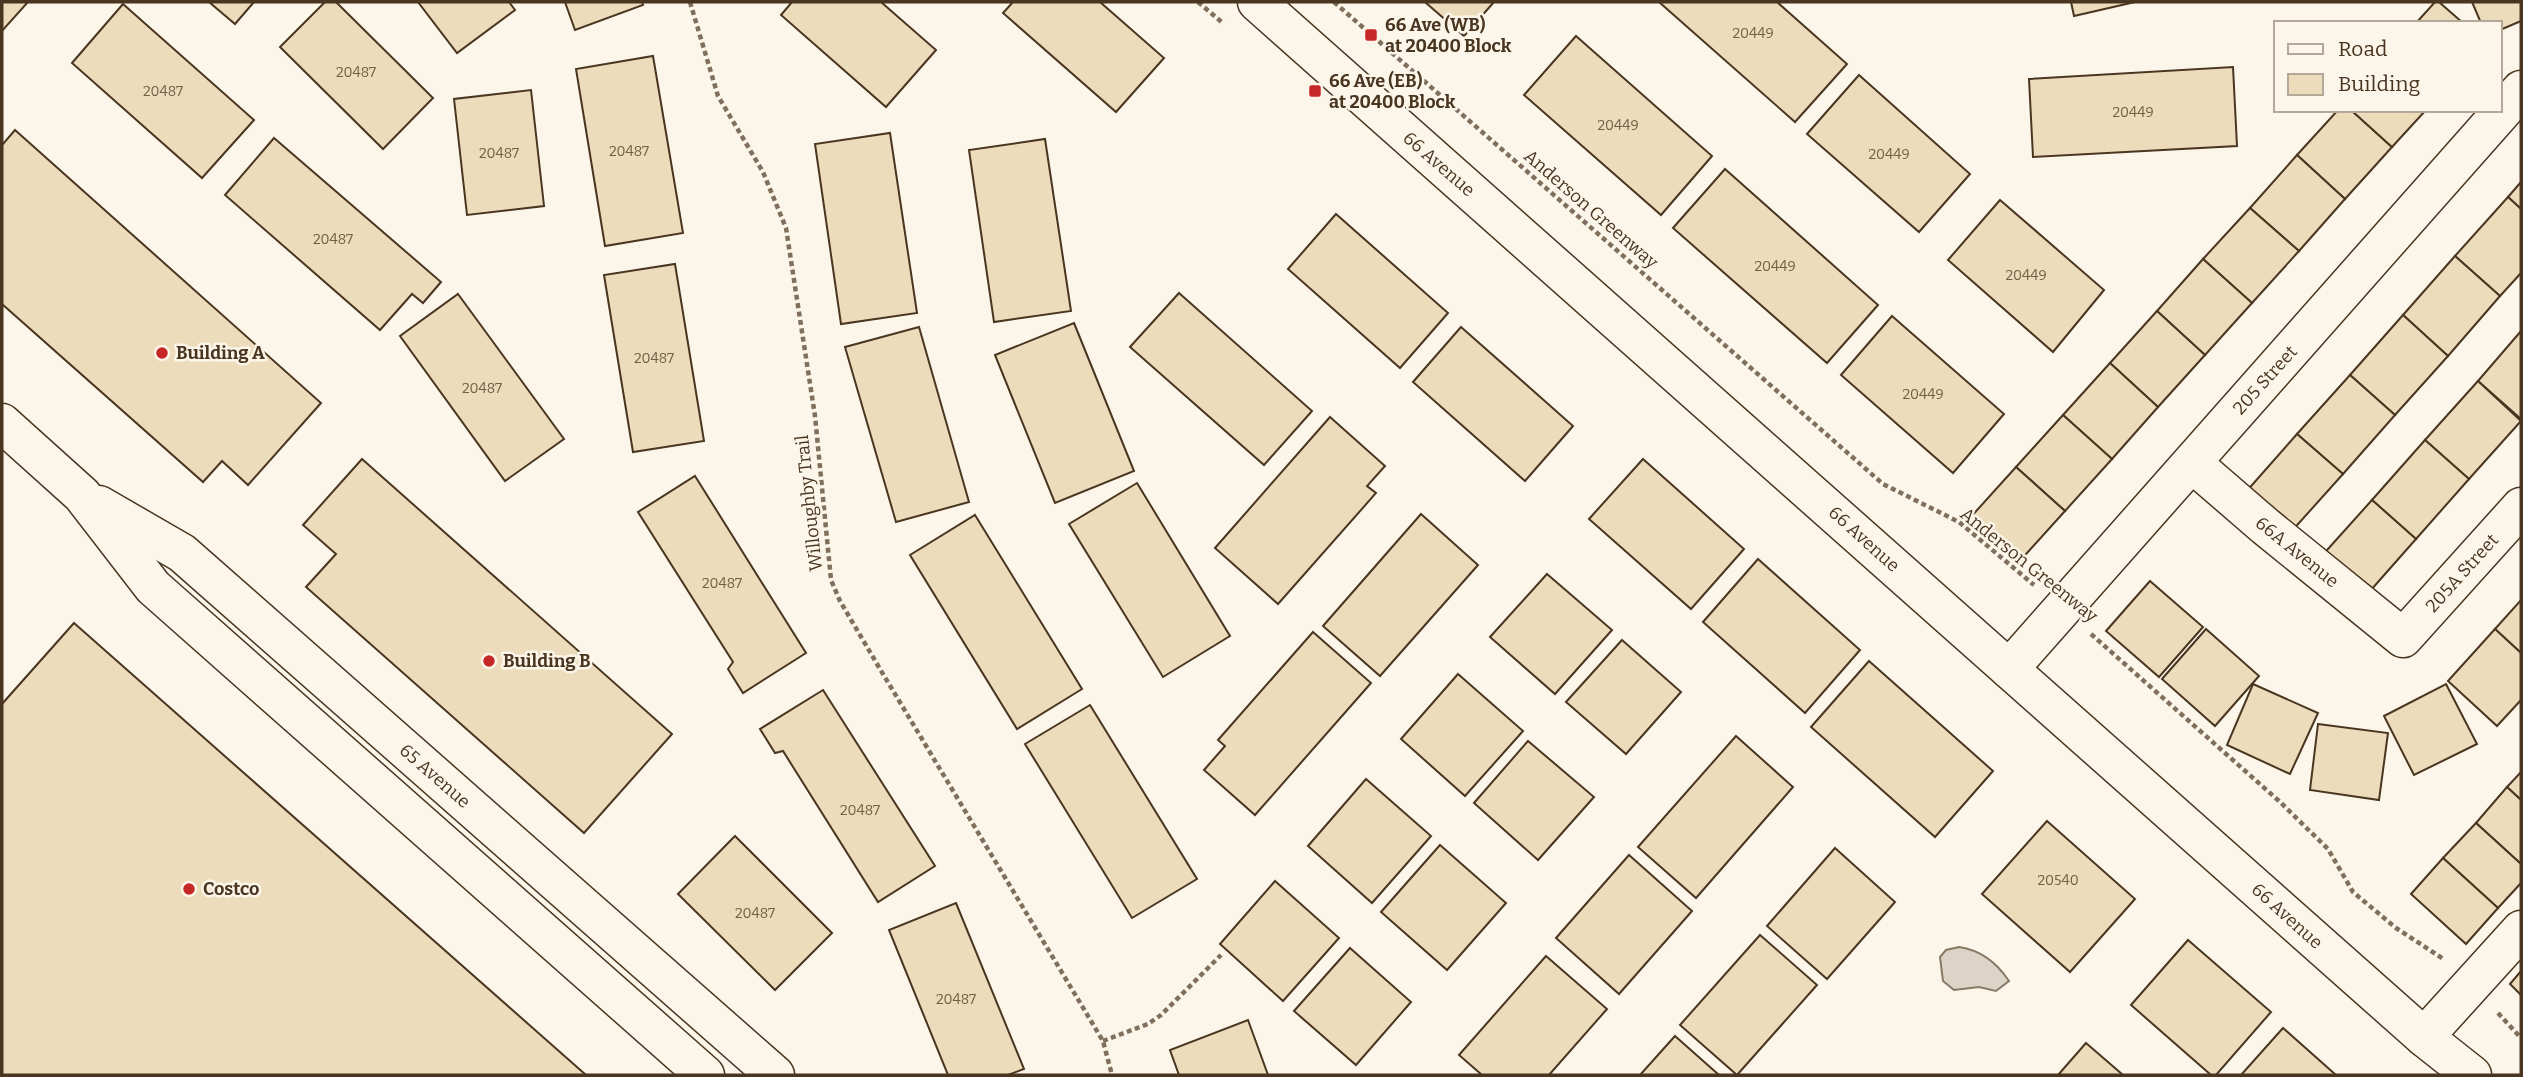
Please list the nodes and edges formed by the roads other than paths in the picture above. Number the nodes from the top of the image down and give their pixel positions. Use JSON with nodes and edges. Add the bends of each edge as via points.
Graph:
{"nodes":[{"id":1,"x":1257,"y":2,"type":"edge"},
{"id":2,"x":2521,"y":90,"type":"edge"},
{"id":3,"x":2502,"y":112,"type":"edge"},
{"id":4,"x":2502,"y":112,"type":"edge"},
{"id":5,"x":2,"y":423,"type":"edge"},
{"id":6,"x":2192,"y":463,"type":"junction"},
{"id":7,"x":82,"y":495,"type":"junction"},
{"id":8,"x":2521,"y":507,"type":"edge"},
{"id":9,"x":2403,"y":638,"type":"joint"},
{"id":10,"x":2009,"y":669,"type":"junction"},
{"id":11,"x":2521,"y":930,"type":"edge"},
{"id":12,"x":2424,"y":1037,"type":"junction"},
{"id":13,"x":705,"y":1075,"type":"edge"},
{"id":14,"x":775,"y":1075,"type":"edge"},
{"id":15,"x":2472,"y":1075,"type":"edge"}],
"edges":[{"from":1,"to":10,"type":"street","name":"66 Avenue"},
{"from":2,"to":3,"type":"street","name":"205 Street"},
{"from":4,"to":6,"type":"street","name":"205 Street"},
{"from":5,"to":7,"type":"street","name":"65 Avenue"},
{"from":6,"to":9,"type":"street","name":"66A Avenue"},
{"from":6,"to":10,"type":"street","name":"205 Street"},
{"from":7,"to":13,"type":"street","name":"65 Avenue","via":[[153,587]]},
{"from":7,"to":14,"type":"street","name":"65 Avenue","via":[[182,553]]},
{"from":8,"to":9,"type":"street","name":"205A Street"},
{"from":10,"to":12,"type":"street","name":"66 Avenue"},
{"from":11,"to":12,"type":"street"},
{"from":12,"to":15,"type":"street","name":"66 Avenue"}]}
